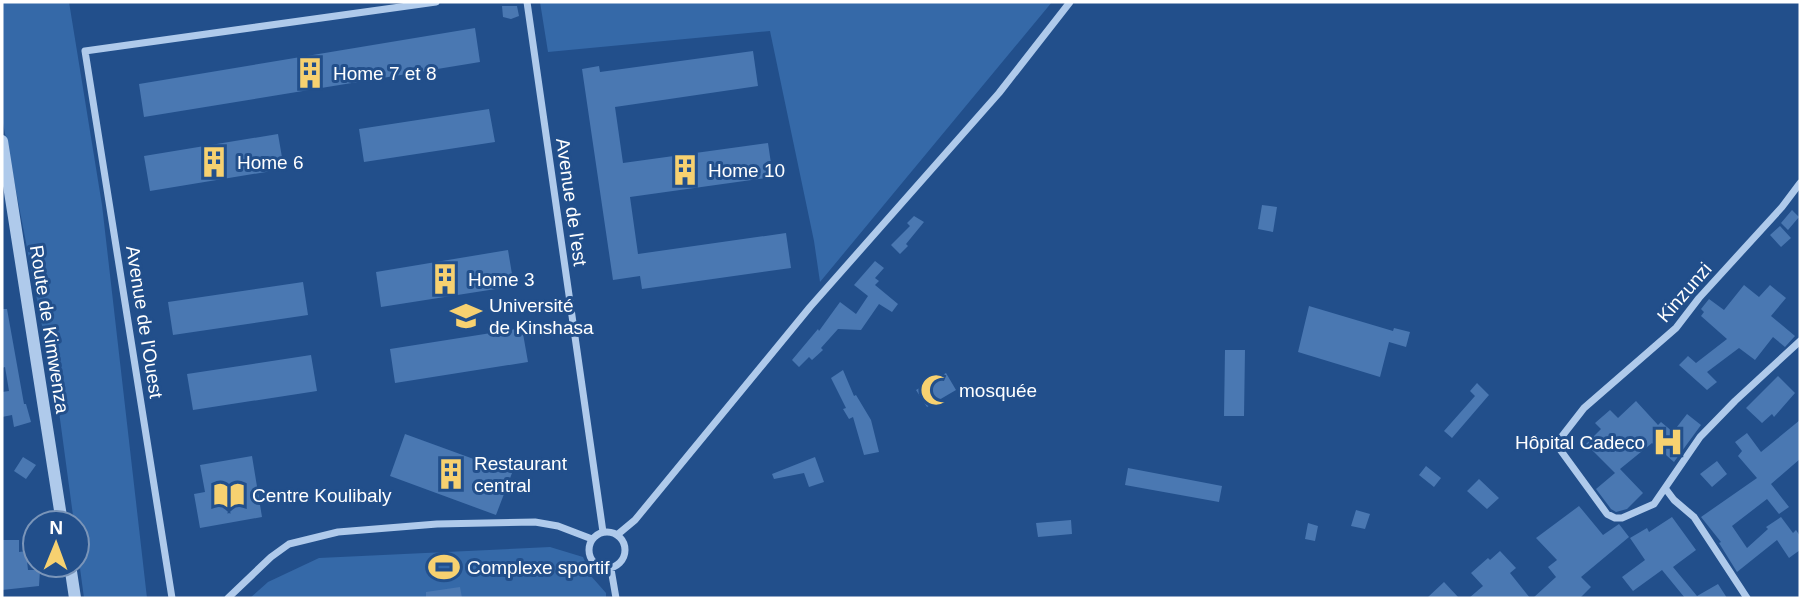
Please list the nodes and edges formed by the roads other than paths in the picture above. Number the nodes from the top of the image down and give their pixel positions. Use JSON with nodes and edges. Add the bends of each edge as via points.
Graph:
{"nodes":[{"id":1,"x":436,"y":2,"type":"edge"},
{"id":2,"x":527,"y":2,"type":"edge"},
{"id":3,"x":1070,"y":2,"type":"edge"},
{"id":4,"x":2,"y":141,"type":"edge"},
{"id":5,"x":1800,"y":183,"type":"edge"},
{"id":6,"x":1800,"y":341,"type":"edge"},
{"id":7,"x":1665,"y":488,"type":"junction"},
{"id":8,"x":60,"y":509,"type":"edge"},
{"id":9,"x":603,"y":532,"type":"junction"},
{"id":10,"x":617,"y":535,"type":"junction"},
{"id":11,"x":593,"y":539,"type":"junction"},
{"id":12,"x":611,"y":569,"type":"junction"},
{"id":13,"x":72,"y":579,"type":"edge"},
{"id":14,"x":172,"y":597,"type":"edge"},
{"id":15,"x":75,"y":598,"type":"edge"},
{"id":16,"x":181,"y":598,"type":"edge"},
{"id":17,"x":229,"y":598,"type":"edge"},
{"id":18,"x":616,"y":598,"type":"edge"},
{"id":19,"x":1747,"y":598,"type":"edge"}],
"edges":[{"from":1,"to":14,"type":"street","name":"Avenue de l'Ouest","via":[[85,51]]},
{"from":2,"to":9,"type":"street","name":"Avenue de l'est"},
{"from":3,"to":10,"type":"street","via":[[999,93],[819,297],[635,520]]},
{"from":4,"to":8,"type":"street","name":"Route de Kimwenza"},
{"from":5,"to":7,"type":"street","name":"Kinzunzi","via":[[1676,328],[1584,408],[1556,444],[1607,514],[1615,518],[1654,504]]},
{"from":6,"to":7,"type":"street","via":[[1700,438]]},
{"from":7,"to":19,"type":"street","via":[[1694,517]]},
{"from":9,"to":10,"type":"street"},
{"from":9,"to":11,"type":"street"},
{"from":10,"to":12,"type":"street","via":[[625,552]]},
{"from":11,"to":12,"type":"street","via":[[589,550],[593,561]]},
{"from":11,"to":17,"type":"street","via":[[535,522],[338,532],[289,544]]},
{"from":12,"to":18,"type":"street"},
{"from":13,"to":15,"type":"street"},
{"from":14,"to":16,"type":"street"}]}
